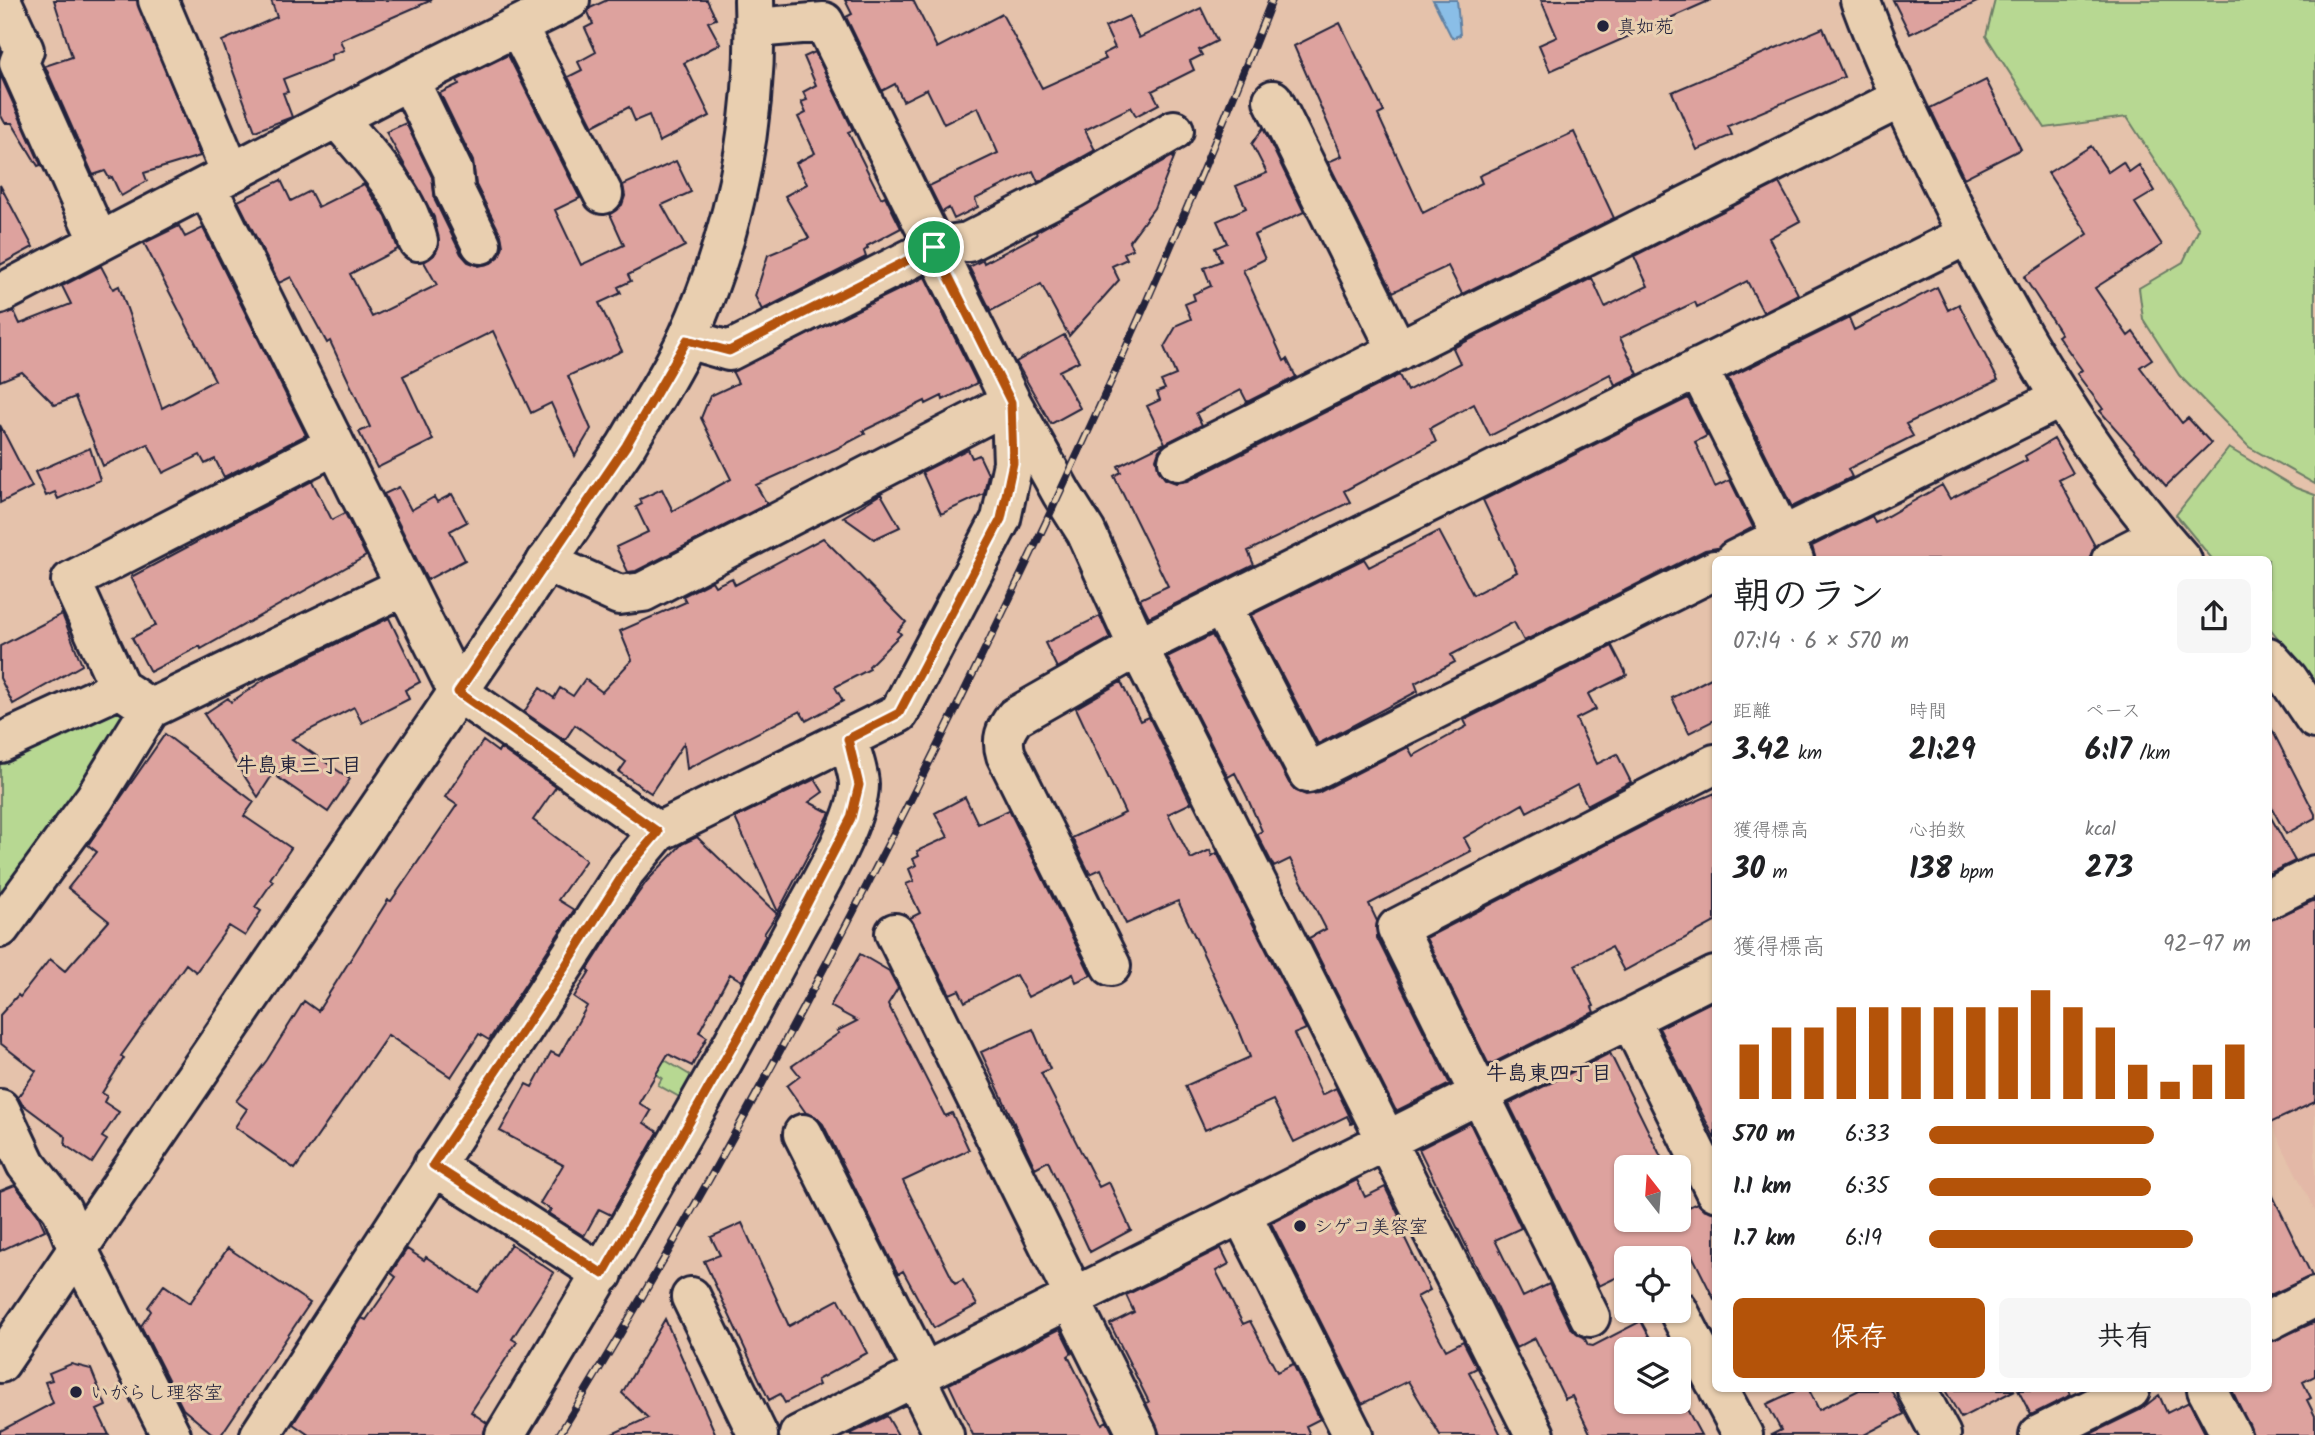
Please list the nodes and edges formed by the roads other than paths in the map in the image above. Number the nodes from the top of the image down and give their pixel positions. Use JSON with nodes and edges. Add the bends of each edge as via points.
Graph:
{"nodes":[{"id":1,"x":1,"y":0,"type":"edge"},
{"id":2,"x":158,"y":0,"type":"edge"},
{"id":3,"x":570,"y":0,"type":"edge"},
{"id":4,"x":1860,"y":0,"type":"edge"},
{"id":5,"x":755,"y":14,"type":"edge"},
{"id":6,"x":518,"y":27,"type":"junction"},
{"id":7,"x":409,"y":80,"type":"junction"},
{"id":8,"x":1901,"y":98,"type":"junction"},
{"id":9,"x":1273,"y":100,"type":"dead end"},
{"id":10,"x":337,"y":118,"type":"junction"},
{"id":11,"x":1174,"y":130,"type":"dead end"},
{"id":12,"x":219,"y":180,"type":"junction"},
{"id":13,"x":603,"y":194,"type":"dead end"},
{"id":14,"x":1968,"y":236,"type":"junction"},
{"id":15,"x":99,"y":242,"type":"junction"},
{"id":16,"x":418,"y":242,"type":"dead end"},
{"id":17,"x":481,"y":244,"type":"dead end"},
{"id":18,"x":934,"y":247,"type":"junction"},
{"id":19,"x":0,"y":294,"type":"edge"},
{"id":20,"x":687,"y":340,"type":"junction"},
{"id":21,"x":1398,"y":351,"type":"junction"},
{"id":22,"x":1698,"y":368,"type":"junction"},
{"id":23,"x":2059,"y":399,"type":"junction"},
{"id":24,"x":1011,"y":402,"type":"junction"},
{"id":25,"x":333,"y":446,"type":"junction"},
{"id":26,"x":1178,"y":461,"type":"dead end"},
{"id":27,"x":1788,"y":548,"type":"edge"},
{"id":28,"x":2171,"y":548,"type":"edge"},
{"id":29,"x":1753,"y":556,"type":"edge"},
{"id":30,"x":2131,"y":556,"type":"edge"},
{"id":31,"x":546,"y":562,"type":"junction"},
{"id":32,"x":1712,"y":571,"type":"edge"},
{"id":33,"x":405,"y":586,"type":"junction"},
{"id":34,"x":1222,"y":607,"type":"junction"},
{"id":35,"x":1138,"y":647,"type":"junction"},
{"id":36,"x":2275,"y":675,"type":"edge"},
{"id":37,"x":458,"y":692,"type":"junction"},
{"id":38,"x":135,"y":698,"type":"junction"},
{"id":39,"x":2315,"y":719,"type":"edge"},
{"id":40,"x":848,"y":739,"type":"junction"},
{"id":41,"x":0,"y":743,"type":"edge"},
{"id":42,"x":1712,"y":766,"type":"edge"},
{"id":43,"x":658,"y":832,"type":"junction"},
{"id":44,"x":2315,"y":875,"type":"edge"},
{"id":45,"x":2272,"y":897,"type":"edge"},
{"id":46,"x":0,"y":928,"type":"edge"},
{"id":47,"x":895,"y":933,"type":"dead end"},
{"id":48,"x":1111,"y":966,"type":"dead end"},
{"id":49,"x":1712,"y":978,"type":"edge"},
{"id":50,"x":1630,"y":1019,"type":"junction"},
{"id":51,"x":1479,"y":1094,"type":"junction"},
{"id":52,"x":0,"y":1109,"type":"edge"},
{"id":53,"x":803,"y":1134,"type":"dead end"},
{"id":54,"x":1389,"y":1142,"type":"junction"},
{"id":55,"x":433,"y":1165,"type":"junction"},
{"id":56,"x":1712,"y":1186,"type":"edge"},
{"id":57,"x":1241,"y":1213,"type":"junction"},
{"id":58,"x":78,"y":1250,"type":"junction"},
{"id":59,"x":603,"y":1274,"type":"junction"},
{"id":60,"x":691,"y":1297,"type":"dead end"},
{"id":61,"x":1072,"y":1297,"type":"junction"},
{"id":62,"x":2315,"y":1297,"type":"edge"},
{"id":63,"x":1590,"y":1317,"type":"dead end"},
{"id":64,"x":2272,"y":1319,"type":"edge"},
{"id":65,"x":1685,"y":1323,"type":"edge"},
{"id":66,"x":0,"y":1363,"type":"edge"},
{"id":67,"x":1712,"y":1375,"type":"edge"},
{"id":68,"x":920,"y":1376,"type":"junction"},
{"id":69,"x":1720,"y":1392,"type":"edge"},
{"id":70,"x":1918,"y":1392,"type":"edge"},
{"id":71,"x":2120,"y":1392,"type":"edge"},
{"id":72,"x":2208,"y":1392,"type":"edge"},
{"id":73,"x":171,"y":1435,"type":"edge"},
{"id":74,"x":260,"y":1435,"type":"edge"},
{"id":75,"x":505,"y":1435,"type":"edge"},
{"id":76,"x":758,"y":1435,"type":"edge"},
{"id":77,"x":799,"y":1435,"type":"edge"},
{"id":78,"x":944,"y":1435,"type":"edge"},
{"id":79,"x":1138,"y":1435,"type":"edge"},
{"id":80,"x":1353,"y":1435,"type":"edge"},
{"id":81,"x":1535,"y":1435,"type":"edge"},
{"id":82,"x":1742,"y":1435,"type":"edge"},
{"id":83,"x":1941,"y":1435,"type":"edge"},
{"id":84,"x":2039,"y":1435,"type":"edge"},
{"id":85,"x":2231,"y":1435,"type":"edge"}],
"edges":[{"from":1,"to":15,"type":"street","via":[[24,50],[19,63]]},
{"from":2,"to":12,"type":"street"},
{"from":3,"to":6,"type":"street"},
{"from":4,"to":8,"type":"street"},
{"from":5,"to":18,"type":"street","via":[[824,22]]},
{"from":5,"to":20,"type":"street","via":[[754,84],[737,193]]},
{"from":6,"to":7,"type":"street"},
{"from":6,"to":13,"type":"street"},
{"from":7,"to":10,"type":"street"},
{"from":7,"to":17,"type":"street","via":[[453,171],[455,191]]},
{"from":8,"to":14,"type":"street"},
{"from":8,"to":21,"type":"street"},
{"from":9,"to":21,"type":"street"},
{"from":10,"to":12,"type":"street"},
{"from":10,"to":16,"type":"street","via":[[400,199],[412,218]]},
{"from":11,"to":18,"type":"street","via":[[968,242]]},
{"from":12,"to":15,"type":"street"},
{"from":12,"to":25,"type":"street"},
{"from":14,"to":22,"type":"street"},
{"from":14,"to":23,"type":"street"},
{"from":15,"to":19,"type":"street"},
{"from":18,"to":20,"type":"street","via":[[729,351]]},
{"from":18,"to":24,"type":"street"},
{"from":20,"to":31,"type":"street","via":[[626,446]]},
{"from":21,"to":26,"type":"street"},
{"from":22,"to":27,"type":"street"},
{"from":22,"to":34,"type":"street"},
{"from":23,"to":27,"type":"street"},
{"from":23,"to":28,"type":"street"},
{"from":24,"to":31,"type":"street","via":[[643,592],[619,595]]},
{"from":24,"to":35,"type":"street","via":[[1086,532]]},
{"from":24,"to":40,"type":"street","via":[[1013,463],[1001,519],[899,713]]},
{"from":25,"to":33,"type":"street"},
{"from":25,"to":38,"type":"street","via":[[71,581]]},
{"from":27,"to":29,"type":"street"},
{"from":28,"to":30,"type":"street"},
{"from":31,"to":37,"type":"street"},
{"from":32,"to":34,"type":"street","via":[[1308,773]]},
{"from":33,"to":37,"type":"street"},
{"from":33,"to":38,"type":"street"},
{"from":34,"to":35,"type":"street"},
{"from":35,"to":48,"type":"street","via":[[1015,717],[1002,743]]},
{"from":35,"to":54,"type":"street"},
{"from":36,"to":39,"type":"street"},
{"from":37,"to":43,"type":"street"},
{"from":37,"to":58,"type":"street"},
{"from":38,"to":41,"type":"street"},
{"from":38,"to":46,"type":"street","via":[[95,798]]},
{"from":40,"to":43,"type":"street"},
{"from":40,"to":59,"type":"street","via":[[859,785],[851,818],[744,1026]]},
{"from":42,"to":51,"type":"street","via":[[1396,928]]},
{"from":43,"to":55,"type":"street","via":[[626,870]]},
{"from":44,"to":45,"type":"street"},
{"from":47,"to":61,"type":"street"},
{"from":49,"to":50,"type":"street"},
{"from":50,"to":51,"type":"street"},
{"from":50,"to":56,"type":"street"},
{"from":51,"to":54,"type":"street"},
{"from":51,"to":63,"type":"street"},
{"from":52,"to":58,"type":"street","via":[[26,1164],[62,1210]]},
{"from":53,"to":68,"type":"street"},
{"from":54,"to":57,"type":"street"},
{"from":54,"to":81,"type":"street"},
{"from":55,"to":59,"type":"street"},
{"from":55,"to":74,"type":"street"},
{"from":57,"to":61,"type":"street"},
{"from":57,"to":80,"type":"street"},
{"from":58,"to":66,"type":"street"},
{"from":58,"to":73,"type":"street"},
{"from":59,"to":75,"type":"street"},
{"from":60,"to":76,"type":"street"},
{"from":61,"to":68,"type":"street"},
{"from":61,"to":79,"type":"street"},
{"from":62,"to":64,"type":"street"},
{"from":65,"to":67,"type":"street"},
{"from":68,"to":77,"type":"street"},
{"from":68,"to":78,"type":"street"},
{"from":69,"to":82,"type":"street"},
{"from":70,"to":83,"type":"street"},
{"from":71,"to":84,"type":"street"},
{"from":72,"to":85,"type":"street"}]}
